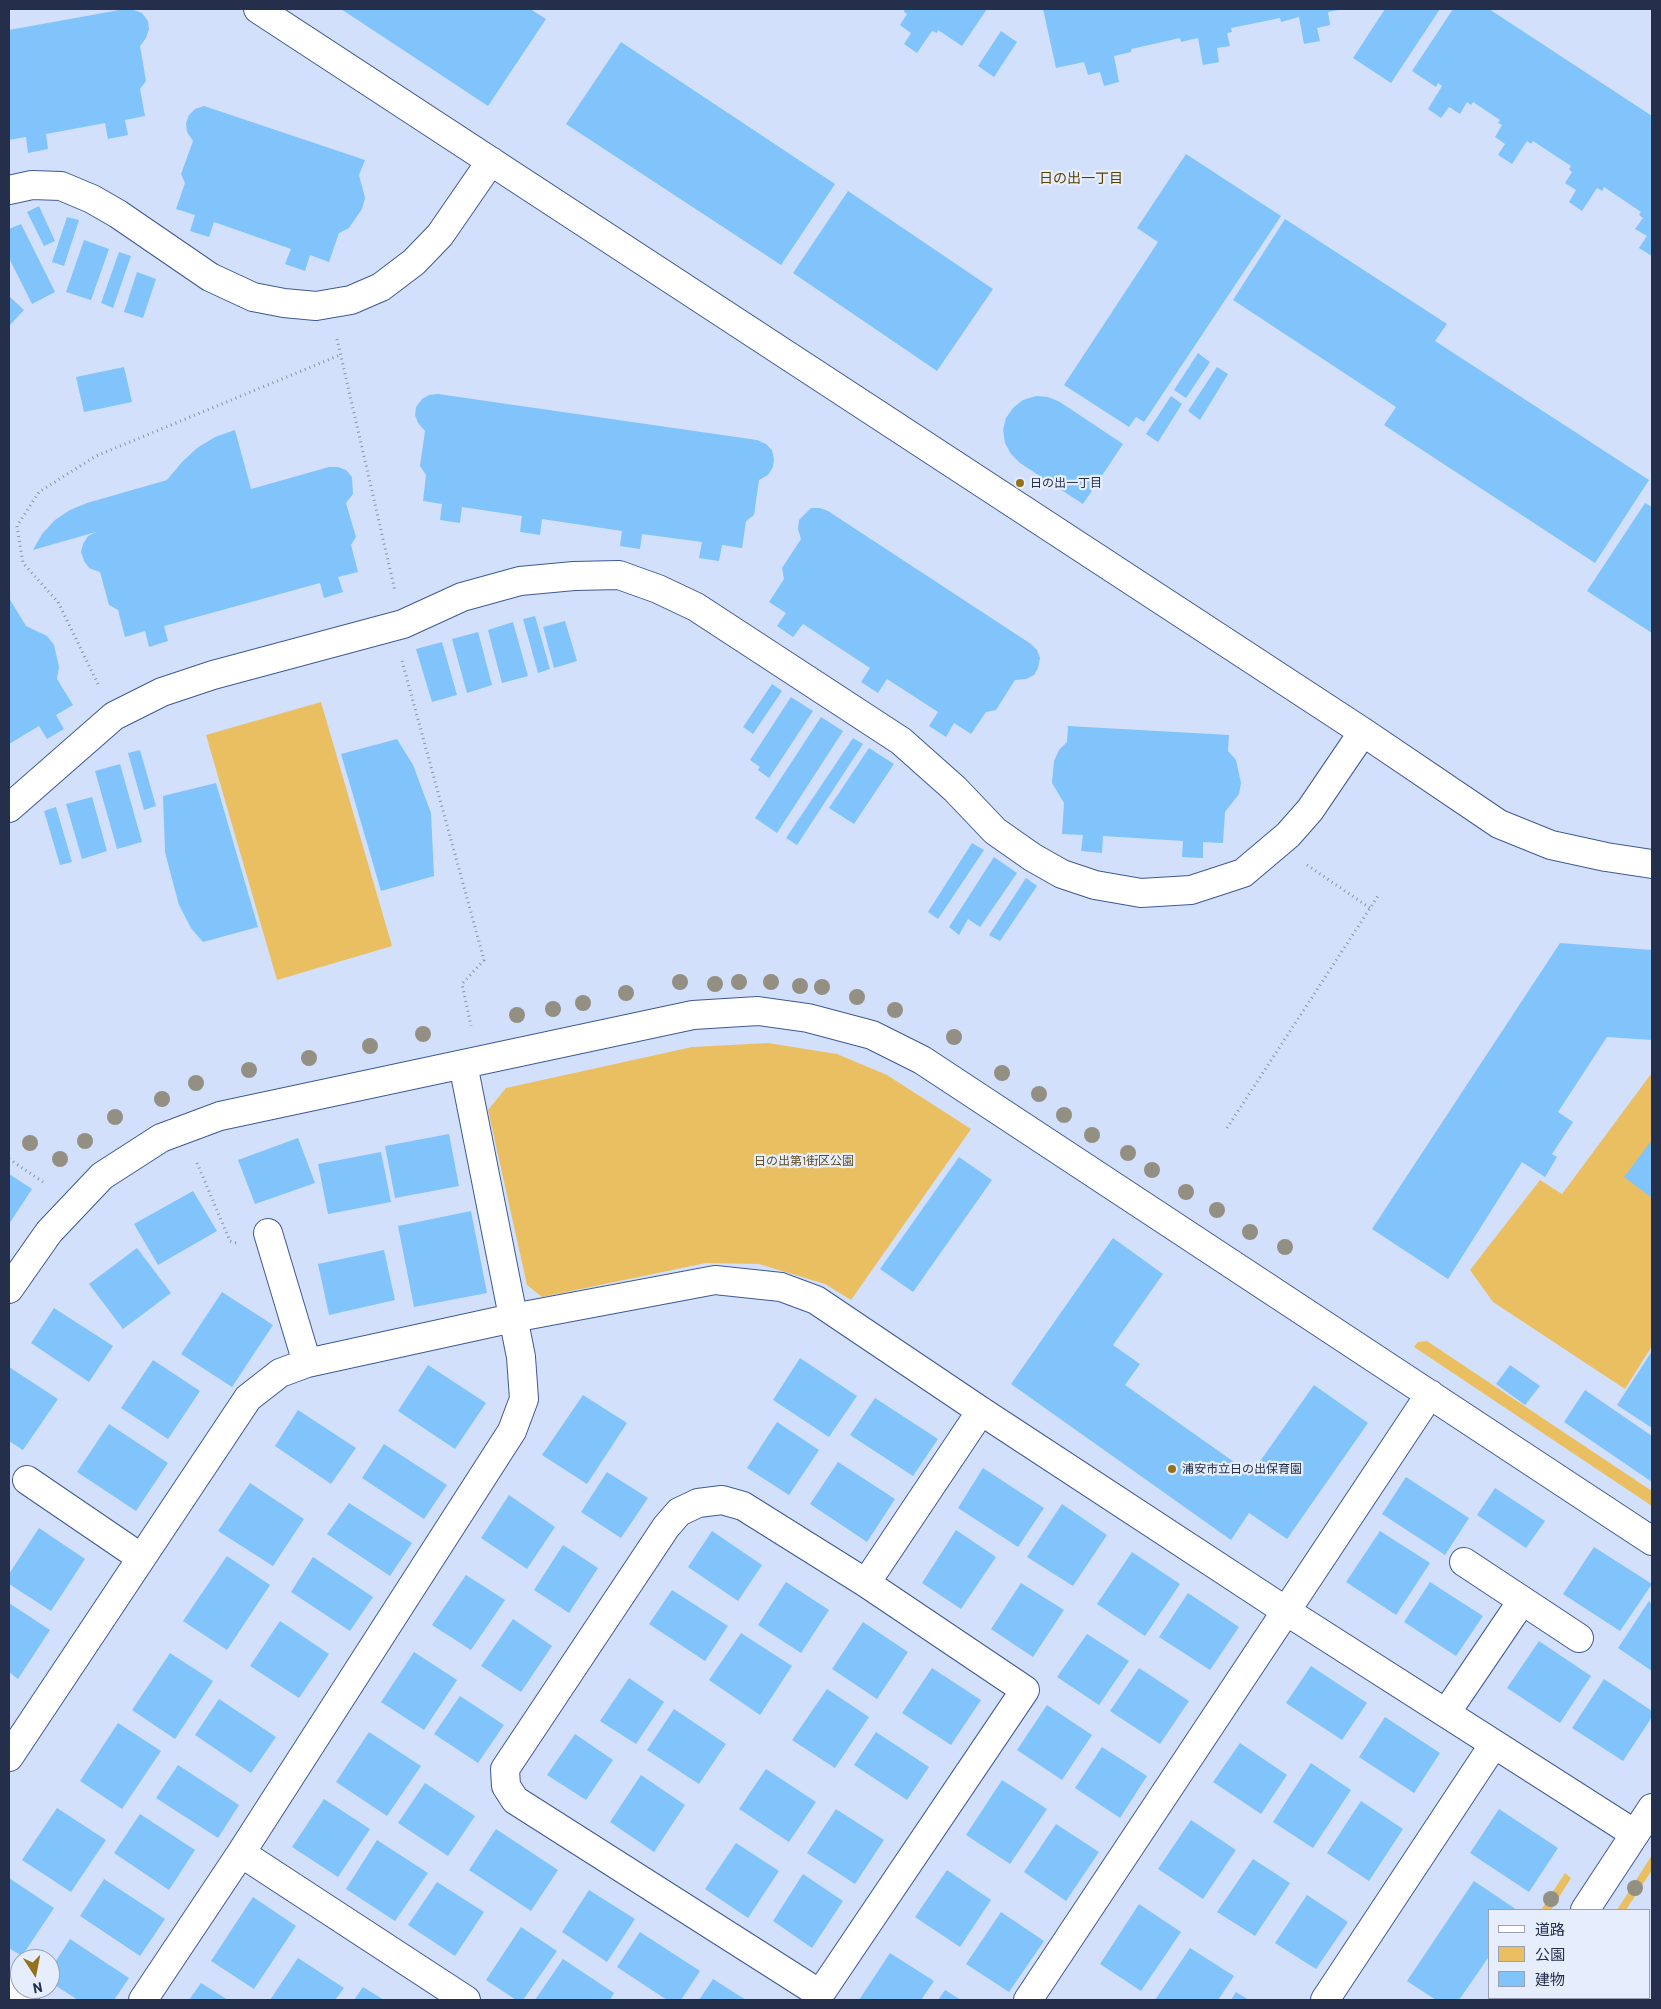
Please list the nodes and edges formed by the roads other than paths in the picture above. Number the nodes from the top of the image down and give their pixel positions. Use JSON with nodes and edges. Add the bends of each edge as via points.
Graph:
{"nodes":[{"id":1,"x":258,"y":9,"type":"edge"},
{"id":2,"x":491,"y":161,"type":"junction"},
{"id":3,"x":9,"y":190,"type":"edge"},
{"id":4,"x":1363,"y":732,"type":"junction"},
{"id":5,"x":9,"y":808,"type":"edge"},
{"id":6,"x":1652,"y":864,"type":"edge"},
{"id":7,"x":471,"y":1062,"type":"junction"},
{"id":8,"x":268,"y":1233,"type":"road end"},
{"id":9,"x":9,"y":1289,"type":"edge"},
{"id":10,"x":513,"y":1318,"type":"junction"},
{"id":11,"x":307,"y":1363,"type":"junction"},
{"id":12,"x":1430,"y":1394,"type":"junction"},
{"id":13,"x":981,"y":1411,"type":"junction"},
{"id":14,"x":27,"y":1480,"type":"dead end"},
{"id":15,"x":1652,"y":1541,"type":"edge"},
{"id":16,"x":140,"y":1557,"type":"junction"},
{"id":17,"x":1464,"y":1562,"type":"dead end"},
{"id":18,"x":866,"y":1583,"type":"junction"},
{"id":19,"x":1522,"y":1600,"type":"junction"},
{"id":20,"x":1286,"y":1610,"type":"junction"},
{"id":21,"x":1579,"y":1638,"type":"dead end"},
{"id":22,"x":1446,"y":1713,"type":"junction"},
{"id":23,"x":1494,"y":1744,"type":"junction"},
{"id":24,"x":9,"y":1758,"type":"edge"},
{"id":25,"x":1652,"y":1808,"type":"edge"},
{"id":26,"x":1635,"y":1834,"type":"junction"},
{"id":27,"x":241,"y":1853,"type":"junction"},
{"id":28,"x":1586,"y":1909,"type":"edge"},
{"id":29,"x":9,"y":1989,"type":"edge"},
{"id":30,"x":818,"y":1997,"type":"edge"},
{"id":31,"x":25,"y":2000,"type":"edge"},
{"id":32,"x":143,"y":2000,"type":"edge"},
{"id":33,"x":466,"y":2000,"type":"edge"},
{"id":34,"x":1028,"y":2000,"type":"edge"},
{"id":35,"x":1325,"y":2000,"type":"edge"}],
"edges":[{"from":1,"to":2,"type":"street"},
{"from":2,"to":3,"type":"street","via":[[440,235],[414,262],[381,287],[351,300],[316,306],[254,297],[210,277],[118,214],[62,186],[32,185]]},
{"from":2,"to":4,"type":"street"},
{"from":4,"to":5,"type":"street","via":[[1310,810],[1278,844],[1243,873],[1192,890],[1141,893],[1095,885],[1062,874],[1032,857],[995,830],[901,741],[696,607],[658,589],[619,576],[574,576],[520,580],[462,597],[398,625],[162,692],[114,716]]},
{"from":4,"to":6,"type":"street","via":[[1499,824],[1551,845],[1606,858]]},
{"from":7,"to":9,"type":"street","via":[[220,1116],[161,1138],[102,1176],[49,1232]]},
{"from":7,"to":10,"type":"street"},
{"from":7,"to":12,"type":"street","via":[[702,1015],[758,1011],[808,1018],[872,1036],[930,1065]]},
{"from":8,"to":11,"type":"street"},
{"from":10,"to":11,"type":"street"},
{"from":10,"to":13,"type":"street","via":[[715,1280],[781,1286],[816,1300]]},
{"from":10,"to":27,"type":"street","via":[[521,1357],[524,1399],[512,1431]]},
{"from":11,"to":16,"type":"street","via":[[280,1373],[248,1398]]},
{"from":12,"to":15,"type":"street"},
{"from":12,"to":20,"type":"street"},
{"from":13,"to":18,"type":"street"},
{"from":13,"to":20,"type":"street"},
{"from":14,"to":16,"type":"street"},
{"from":16,"to":24,"type":"street"},
{"from":17,"to":19,"type":"street"},
{"from":18,"to":30,"type":"street","via":[[1025,1690]]},
{"from":18,"to":30,"type":"street","via":[[744,1506],[722,1500],[698,1503],[679,1512],[505,1769],[506,1786],[515,1800]]},
{"from":19,"to":21,"type":"street"},
{"from":19,"to":22,"type":"street"},
{"from":20,"to":22,"type":"street"},
{"from":20,"to":34,"type":"street"},
{"from":22,"to":23,"type":"street"},
{"from":23,"to":26,"type":"street"},
{"from":23,"to":35,"type":"street"},
{"from":25,"to":26,"type":"street"},
{"from":26,"to":28,"type":"street"},
{"from":27,"to":32,"type":"street"},
{"from":27,"to":33,"type":"street"},
{"from":29,"to":31,"type":"street"}]}
